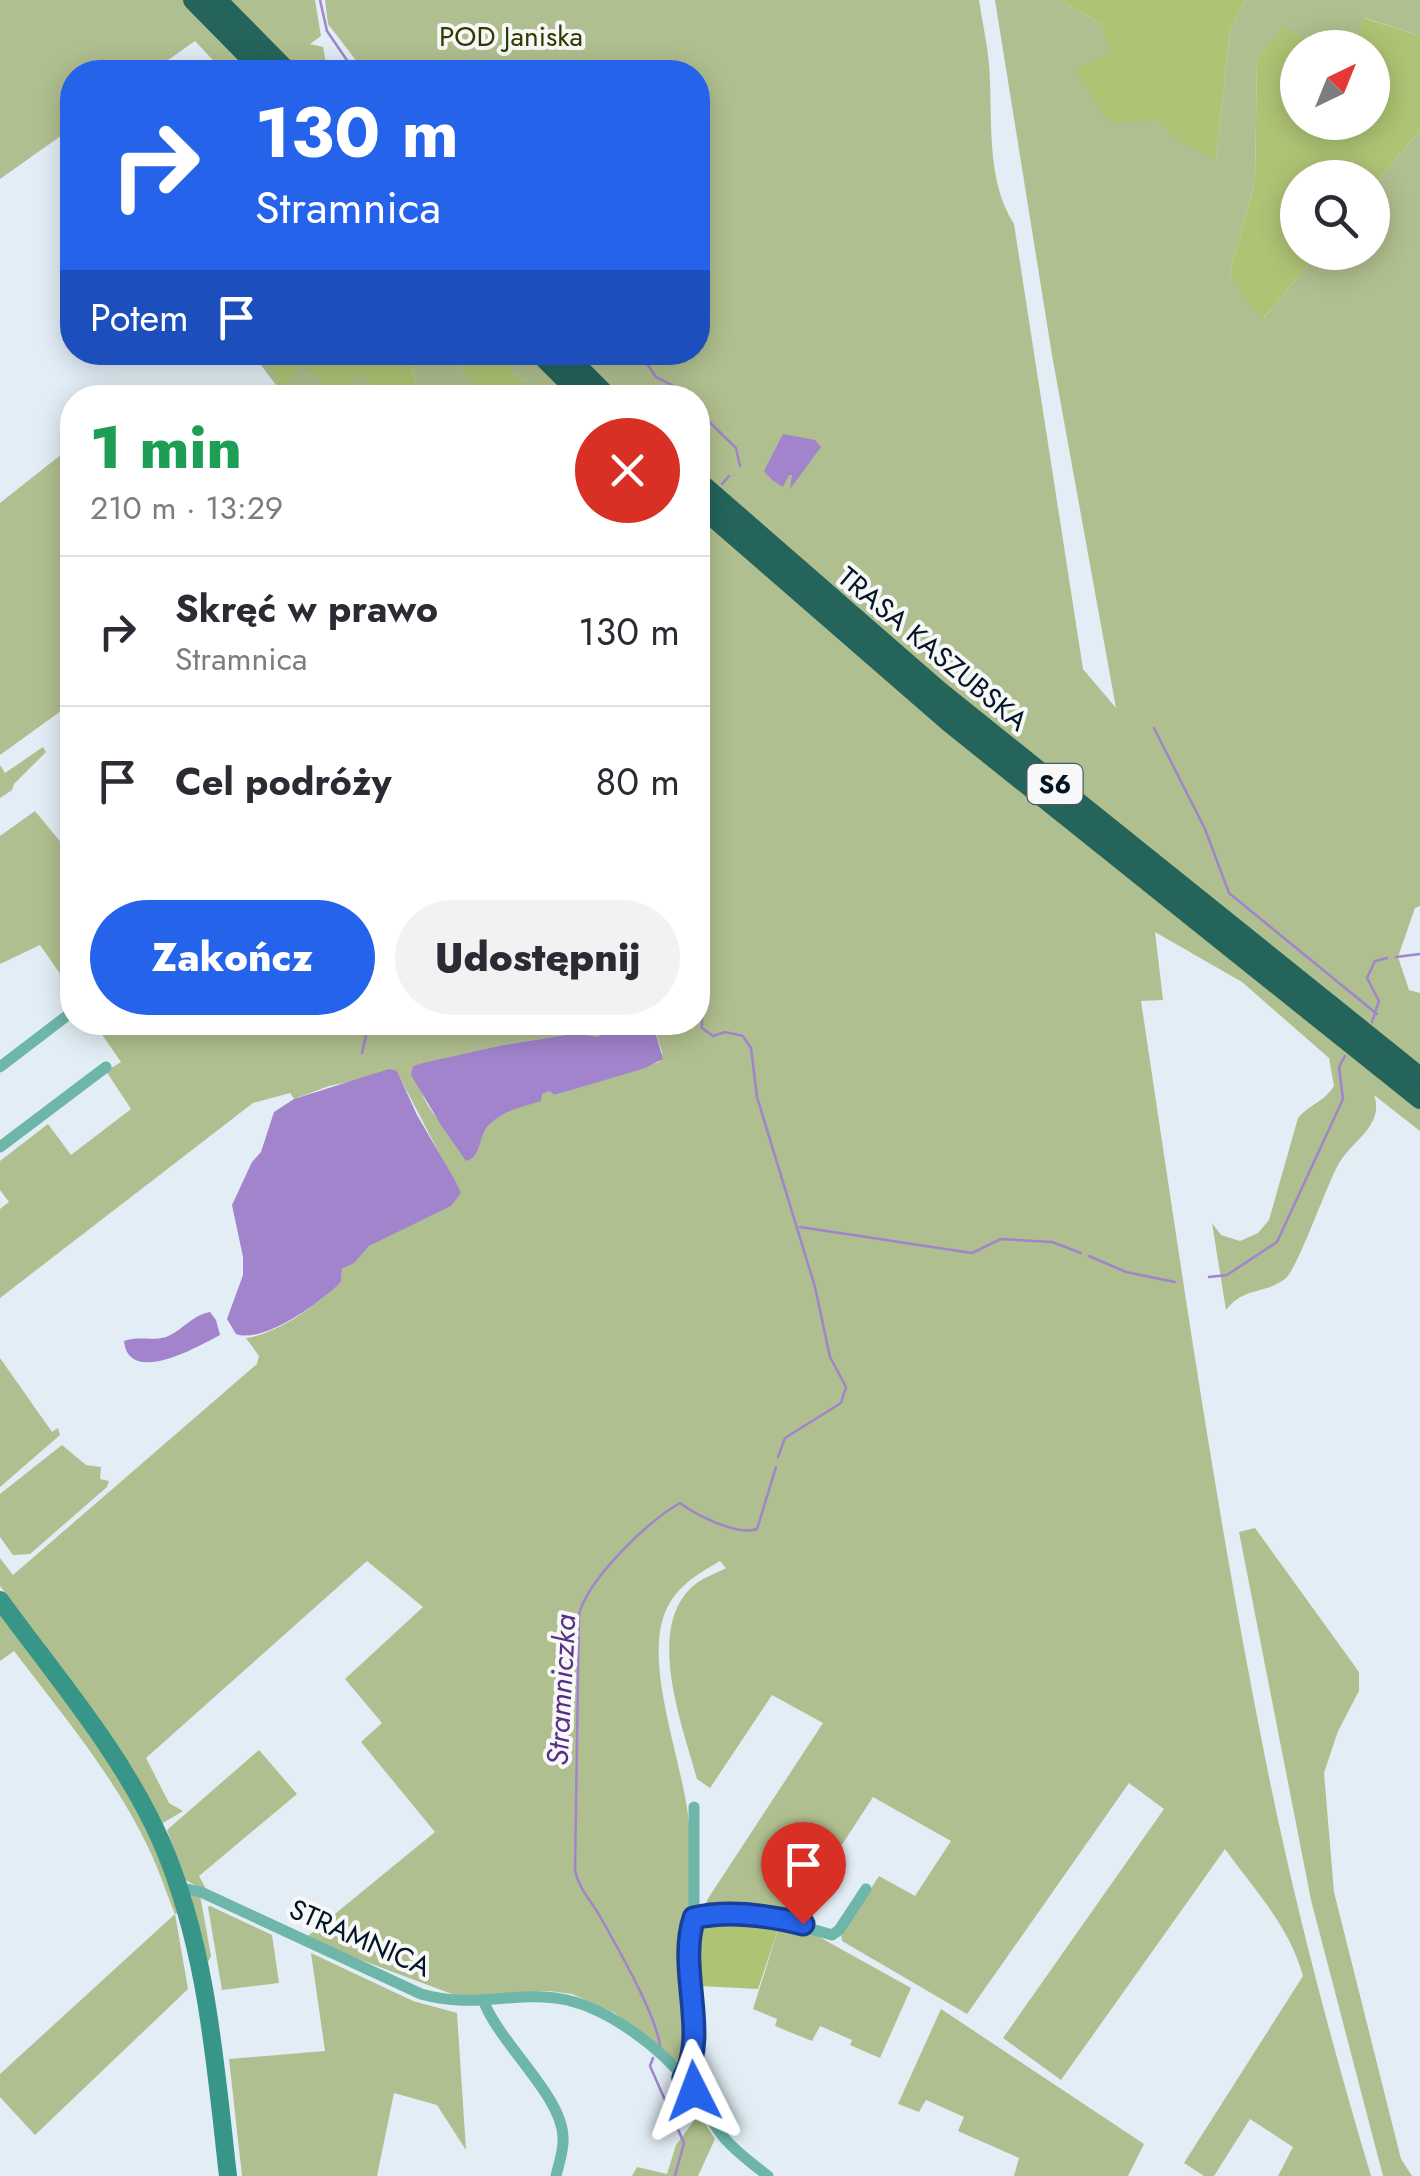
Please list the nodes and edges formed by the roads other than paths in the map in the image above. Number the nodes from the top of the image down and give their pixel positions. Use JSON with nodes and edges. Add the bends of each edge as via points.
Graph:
{"nodes":[{"id":1,"x":192,"y":0,"type":"edge"},
{"id":2,"x":216,"y":0,"type":"edge"},
{"id":3,"x":252,"y":60,"type":"edge"},
{"id":4,"x":276,"y":60,"type":"edge"},
{"id":5,"x":551,"y":365,"type":"edge"},
{"id":6,"x":576,"y":365,"type":"edge"},
{"id":7,"x":571,"y":385,"type":"edge"},
{"id":8,"x":596,"y":385,"type":"edge"},
{"id":9,"x":710,"y":492,"type":"edge"},
{"id":10,"x":710,"y":515,"type":"edge"},
{"id":11,"x":60,"y":1021,"type":"edge"},
{"id":12,"x":0,"y":1067,"type":"edge"},
{"id":13,"x":106,"y":1068,"type":"dead end"},
{"id":14,"x":1420,"y":1077,"type":"edge"},
{"id":15,"x":1420,"y":1099,"type":"edge"},
{"id":16,"x":0,"y":1147,"type":"edge"},
{"id":17,"x":0,"y":1600,"type":"edge"},
{"id":18,"x":694,"y":1807,"type":"dead end"},
{"id":19,"x":178,"y":1886,"type":"junction"},
{"id":20,"x":866,"y":1889,"type":"dead end"},
{"id":21,"x":694,"y":1918,"type":"junction"},
{"id":22,"x":484,"y":2002,"type":"junction"},
{"id":23,"x":684,"y":2078,"type":"junction"},
{"id":24,"x":228,"y":2176,"type":"edge"},
{"id":25,"x":556,"y":2176,"type":"edge"},
{"id":26,"x":768,"y":2176,"type":"edge"}],
"edges":[{"from":1,"to":3,"type":"highway"},
{"from":2,"to":4,"type":"highway"},
{"from":5,"to":7,"type":"highway"},
{"from":6,"to":8,"type":"highway"},
{"from":9,"to":14,"type":"highway","name":"TRASA KASZUBSKA","number":"S6","via":[[964,712]]},
{"from":10,"to":15,"type":"highway","name":"TRASA KASZUBSKA","number":"S6","via":[[950,723]]},
{"from":11,"to":12,"type":"street"},
{"from":13,"to":16,"type":"street"},
{"from":17,"to":19,"type":"main road","via":[[128,1780]]},
{"from":18,"to":21,"type":"street"},
{"from":19,"to":22,"type":"street","name":"STRAMNICA","via":[[421,1994]]},
{"from":19,"to":24,"type":"main road","via":[[208,2012]]},
{"from":20,"to":21,"type":"street","via":[[832,1936],[775,1918]]},
{"from":21,"to":23,"type":"street","via":[[687,1968],[692,2064]]},
{"from":22,"to":23,"type":"street","name":"STRAMNICA","via":[[550,1998],[591,2008]]},
{"from":22,"to":25,"type":"street","via":[[560,2118]]},
{"from":23,"to":26,"type":"street","name":"STRAMNICA","via":[[724,2138]]}]}
